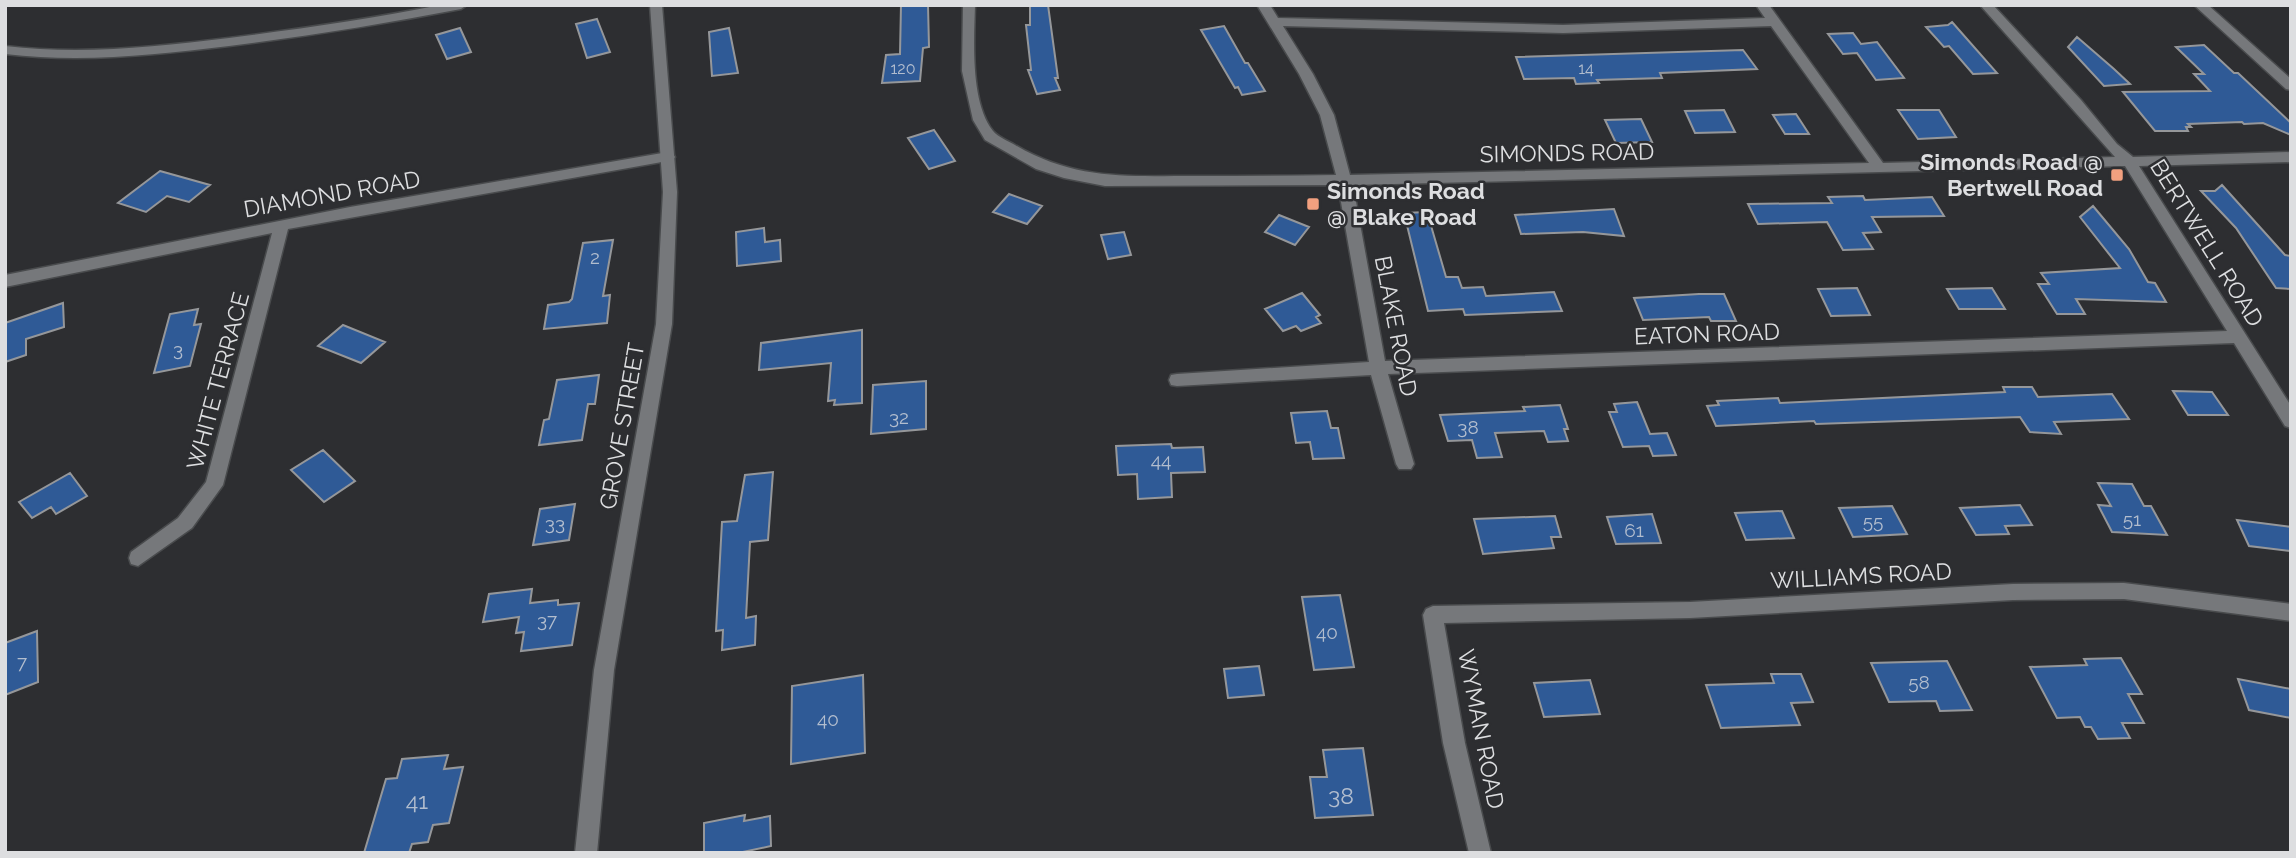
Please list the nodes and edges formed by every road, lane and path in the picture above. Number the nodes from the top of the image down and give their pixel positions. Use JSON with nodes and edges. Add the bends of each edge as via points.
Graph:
{"nodes":[{"id":1,"x":461,"y":5,"type":"edge"},
{"id":2,"x":656,"y":5,"type":"edge"},
{"id":3,"x":969,"y":5,"type":"edge"},
{"id":4,"x":1263,"y":5,"type":"edge"},
{"id":5,"x":1762,"y":5,"type":"edge"},
{"id":6,"x":1986,"y":5,"type":"edge"},
{"id":7,"x":2200,"y":5,"type":"edge"},
{"id":8,"x":1273,"y":22,"type":"junction"},
{"id":9,"x":1773,"y":22,"type":"junction"},
{"id":10,"x":5,"y":50,"type":"edge"},
{"id":11,"x":2291,"y":86,"type":"edge"},
{"id":12,"x":668,"y":156,"type":"junction"},
{"id":13,"x":2291,"y":157,"type":"edge"},
{"id":14,"x":2129,"y":161,"type":"junction"},
{"id":15,"x":1878,"y":166,"type":"junction"},
{"id":16,"x":1342,"y":180,"type":"junction"},
{"id":17,"x":282,"y":225,"type":"junction"},
{"id":18,"x":5,"y":281,"type":"edge"},
{"id":19,"x":2239,"y":337,"type":"junction"},
{"id":20,"x":1378,"y":368,"type":"junction"},
{"id":21,"x":1177,"y":380,"type":"dead end"},
{"id":22,"x":2291,"y":421,"type":"edge"},
{"id":23,"x":1405,"y":464,"type":"dead end"},
{"id":24,"x":138,"y":558,"type":"dead end"},
{"id":25,"x":2291,"y":613,"type":"edge"},
{"id":26,"x":1433,"y":615,"type":"joint"},
{"id":27,"x":586,"y":853,"type":"edge"},
{"id":28,"x":1480,"y":853,"type":"edge"}],
"edges":[{"from":1,"to":10,"type":"street","via":[[377,22],[114,56]]},
{"from":2,"to":12,"type":"street","name":"GROVE STREET"},
{"from":3,"to":16,"type":"street","name":"SIMONDS ROAD","via":[[973,100],[987,134],[1037,166],[1070,177],[1105,181]]},
{"from":4,"to":8,"type":"street","name":"BLAKE ROAD"},
{"from":5,"to":9,"type":"street"},
{"from":6,"to":14,"type":"street","name":"BERTWELL ROAD"},
{"from":7,"to":11,"type":"street"},
{"from":8,"to":9,"type":"street","via":[[1563,29]]},
{"from":8,"to":16,"type":"street","name":"BLAKE ROAD","via":[[1327,115]]},
{"from":9,"to":15,"type":"street"},
{"from":12,"to":17,"type":"street","name":"DIAMOND ROAD"},
{"from":12,"to":27,"type":"street","name":"GROVE STREET","via":[[664,324],[604,670]]},
{"from":13,"to":14,"type":"street","name":"SIMONDS ROAD"},
{"from":14,"to":15,"type":"street","name":"SIMONDS ROAD"},
{"from":14,"to":19,"type":"street","name":"BERTWELL ROAD"},
{"from":15,"to":16,"type":"street","name":"SIMONDS ROAD"},
{"from":16,"to":20,"type":"street","name":"BLAKE ROAD"},
{"from":17,"to":18,"type":"street","name":"DIAMOND ROAD"},
{"from":17,"to":24,"type":"street","name":"WHITE TERRACE","via":[[214,485],[185,523]]},
{"from":19,"to":20,"type":"street","name":"EATON ROAD"},
{"from":19,"to":22,"type":"street","name":"BERTWELL ROAD"},
{"from":20,"to":21,"type":"street","name":"EATON ROAD"},
{"from":20,"to":23,"type":"street","name":"BLAKE ROAD"},
{"from":25,"to":26,"type":"street","name":"WILLIAMS ROAD","via":[[2110,591],[1690,610]]},
{"from":26,"to":28,"type":"street","name":"WYMAN ROAD","via":[[1454,743]]}]}
